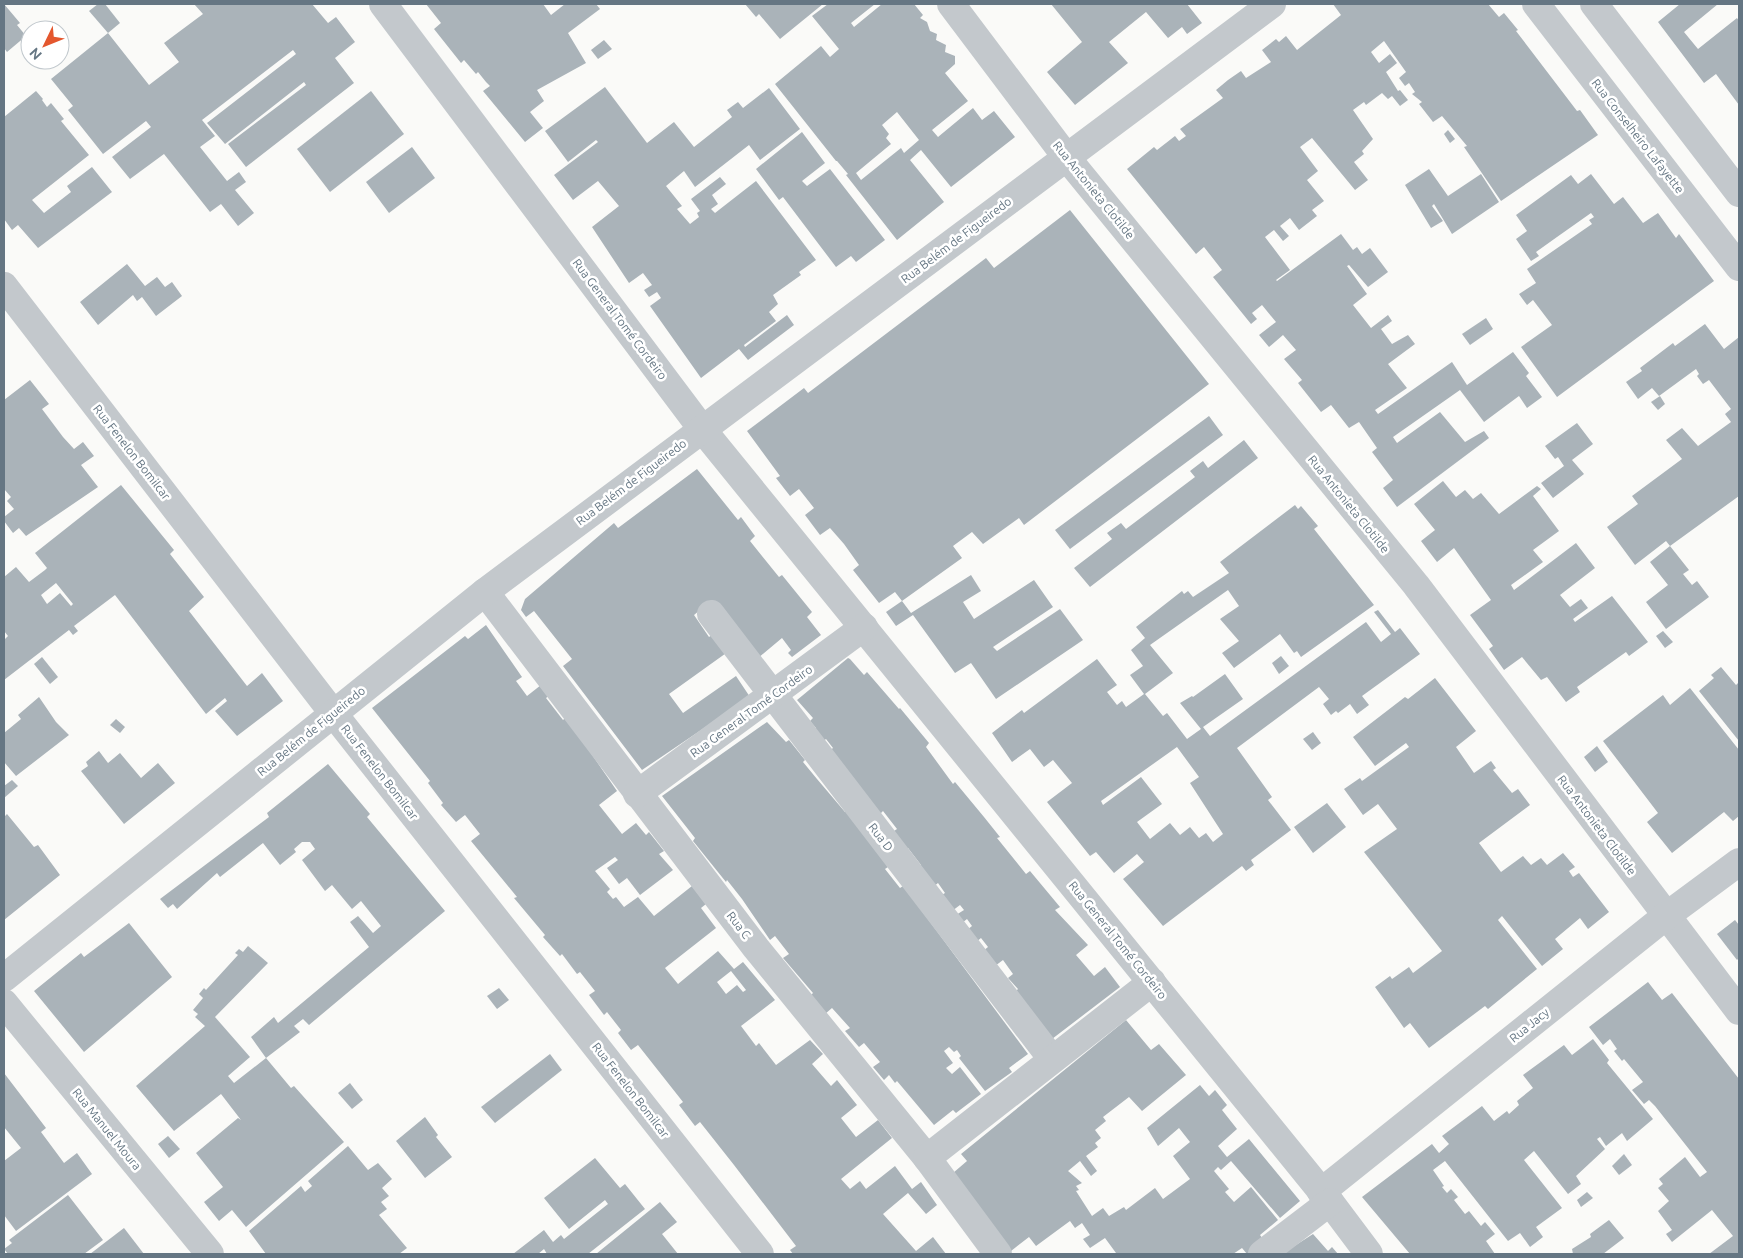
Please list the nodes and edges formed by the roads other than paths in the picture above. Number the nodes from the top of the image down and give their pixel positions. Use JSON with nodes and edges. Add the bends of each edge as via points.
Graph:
{"nodes":[{"id":1,"x":383,"y":4,"type":"edge"},
{"id":2,"x":950,"y":4,"type":"edge"},
{"id":3,"x":1272,"y":4,"type":"edge"},
{"id":4,"x":1536,"y":4,"type":"edge"},
{"id":5,"x":1594,"y":4,"type":"edge"},
{"id":6,"x":1066,"y":158,"type":"junction"},
{"id":7,"x":1739,"y":193,"type":"edge"},
{"id":8,"x":1739,"y":267,"type":"edge"},
{"id":9,"x":4,"y":286,"type":"edge"},
{"id":10,"x":702,"y":428,"type":"junction"},
{"id":11,"x":485,"y":592,"type":"junction"},
{"id":12,"x":711,"y":614,"type":"dead end"},
{"id":13,"x":864,"y":627,"type":"junction"},
{"id":14,"x":772,"y":695,"type":"junction"},
{"id":15,"x":333,"y":713,"type":"junction"},
{"id":16,"x":638,"y":794,"type":"junction"},
{"id":17,"x":1739,"y":862,"type":"edge"},
{"id":18,"x":1666,"y":916,"type":"junction"},
{"id":19,"x":4,"y":978,"type":"edge"},
{"id":20,"x":1152,"y":982,"type":"junction"},
{"id":21,"x":4,"y":1003,"type":"edge"},
{"id":22,"x":1739,"y":1011,"type":"edge"},
{"id":23,"x":1052,"y":1059,"type":"junction"},
{"id":24,"x":927,"y":1158,"type":"junction"},
{"id":25,"x":1326,"y":1197,"type":"junction"},
{"id":26,"x":210,"y":1254,"type":"edge"},
{"id":27,"x":760,"y":1254,"type":"edge"},
{"id":28,"x":998,"y":1254,"type":"edge"},
{"id":29,"x":1262,"y":1254,"type":"edge"},
{"id":30,"x":1369,"y":1254,"type":"edge"}],
"edges":[{"from":1,"to":10,"type":"street","name":"Rua General Tomé Cordeiro"},
{"from":2,"to":6,"type":"street","name":"Rua Antonieta Clotilde"},
{"from":3,"to":6,"type":"street","name":"Rua Belém de Figueiredo"},
{"from":4,"to":8,"type":"street","name":"Rua Conselheiro Lafayette"},
{"from":5,"to":7,"type":"street"},
{"from":6,"to":10,"type":"street","name":"Rua Belém de Figueiredo"},
{"from":6,"to":18,"type":"street","name":"Rua Antonieta Clotilde","via":[[1416,585]]},
{"from":9,"to":15,"type":"street","name":"Rua Fenelon Bomilcar"},
{"from":10,"to":11,"type":"street","name":"Rua Belém de Figueiredo"},
{"from":10,"to":13,"type":"street","name":"Rua General Tomé Cordeiro"},
{"from":11,"to":15,"type":"street","name":"Rua Belém de Figueiredo"},
{"from":11,"to":16,"type":"street","name":"Rua C"},
{"from":12,"to":14,"type":"street","name":"Rua D"},
{"from":13,"to":14,"type":"street","name":"Rua General Tomé Cordeiro"},
{"from":13,"to":20,"type":"street","name":"Rua General Tomé Cordeiro"},
{"from":14,"to":16,"type":"street","name":"Rua General Tomé Cordeiro"},
{"from":14,"to":23,"type":"street","name":"Rua D"},
{"from":15,"to":19,"type":"street","name":"Rua Belém de Figueiredo"},
{"from":15,"to":27,"type":"street","name":"Rua Fenelon Bomilcar"},
{"from":16,"to":24,"type":"street","name":"Rua C","via":[[756,948]]},
{"from":17,"to":18,"type":"street","name":"Rua Jacy"},
{"from":18,"to":22,"type":"street","name":"Rua Antonieta Clotilde"},
{"from":18,"to":25,"type":"street","name":"Rua Jacy"},
{"from":20,"to":23,"type":"street"},
{"from":20,"to":25,"type":"street","name":"Rua General Tomé Cordeiro"},
{"from":21,"to":26,"type":"street","name":"Rua Manuel Moura"},
{"from":23,"to":24,"type":"street"},
{"from":24,"to":28,"type":"street","name":"Rua C"},
{"from":25,"to":29,"type":"street","name":"Rua Jacy"},
{"from":25,"to":30,"type":"street","name":"Rua General Tomé Cordeiro"}]}
